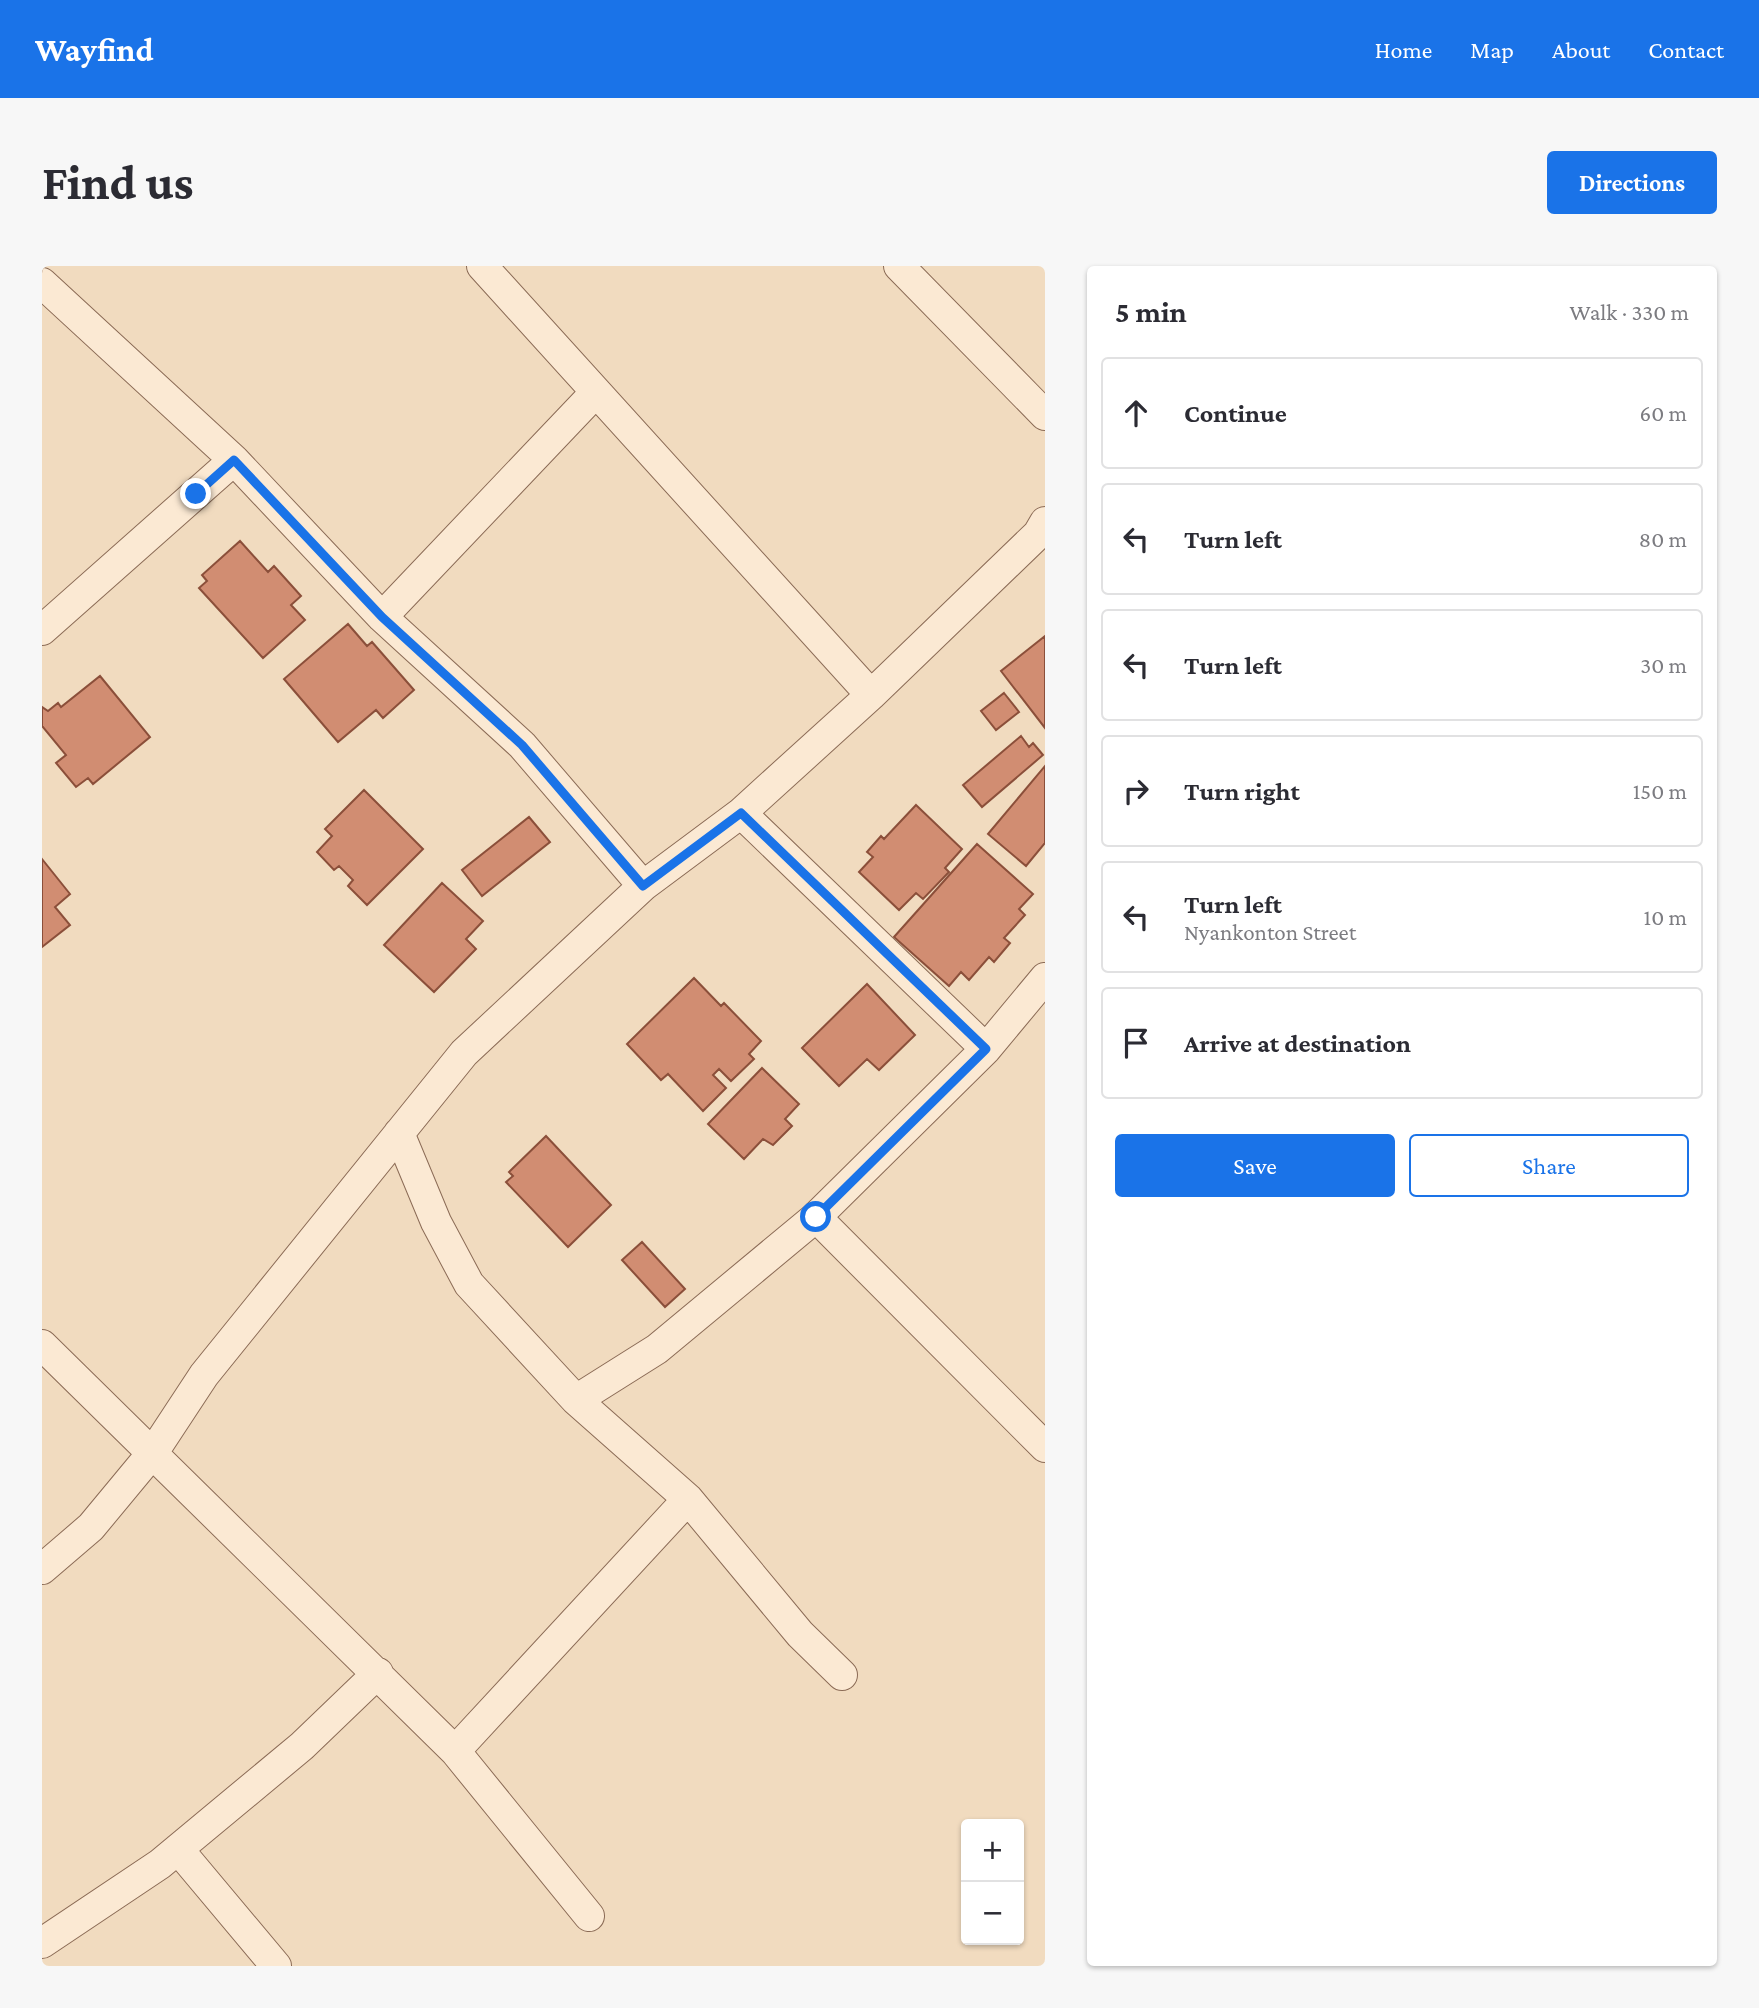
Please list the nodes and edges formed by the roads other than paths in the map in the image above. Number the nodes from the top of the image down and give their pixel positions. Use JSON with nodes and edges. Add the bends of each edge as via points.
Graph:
{"nodes":[{"id":1,"x":482,"y":266,"type":"edge"},
{"id":2,"x":910,"y":270,"type":"edge"},
{"id":3,"x":42,"y":283,"type":"edge"},
{"id":4,"x":595,"y":393,"type":"junction"},
{"id":5,"x":1045,"y":415,"type":"edge"},
{"id":6,"x":234,"y":460,"type":"junction"},
{"id":7,"x":1045,"y":522,"type":"edge"},
{"id":8,"x":382,"y":617,"type":"junction"},
{"id":9,"x":42,"y":630,"type":"edge"},
{"id":10,"x":871,"y":695,"type":"junction"},
{"id":11,"x":741,"y":813,"type":"junction"},
{"id":12,"x":643,"y":886,"type":"junction"},
{"id":13,"x":1045,"y":978,"type":"edge"},
{"id":14,"x":986,"y":1049,"type":"junction"},
{"id":15,"x":399,"y":1133,"type":"junction"},
{"id":16,"x":816,"y":1217,"type":"junction"},
{"id":17,"x":42,"y":1345,"type":"edge"},
{"id":18,"x":576,"y":1400,"type":"junction"},
{"id":19,"x":1045,"y":1447,"type":"edge"},
{"id":20,"x":154,"y":1451,"type":"junction"},
{"id":21,"x":688,"y":1499,"type":"junction"},
{"id":22,"x":42,"y":1569,"type":"edge"},
{"id":23,"x":378,"y":1673,"type":"junction"},
{"id":24,"x":842,"y":1675,"type":"dead end"},
{"id":25,"x":455,"y":1751,"type":"junction"},
{"id":26,"x":178,"y":1849,"type":"junction"},
{"id":27,"x":589,"y":1916,"type":"dead end"},
{"id":28,"x":42,"y":1942,"type":"edge"},
{"id":29,"x":53,"y":1966,"type":"edge"},
{"id":30,"x":276,"y":1966,"type":"edge"}],
"edges":[{"from":1,"to":4,"type":"street"},
{"from":2,"to":5,"type":"street"},
{"from":3,"to":6,"type":"street"},
{"from":4,"to":8,"type":"street"},
{"from":4,"to":10,"type":"street"},
{"from":6,"to":8,"type":"street"},
{"from":6,"to":9,"type":"street"},
{"from":7,"to":10,"type":"street","via":[[1038,534]]},
{"from":8,"to":12,"type":"street","via":[[522,745]]},
{"from":10,"to":11,"type":"street"},
{"from":11,"to":12,"type":"street"},
{"from":11,"to":14,"type":"street"},
{"from":12,"to":15,"type":"street","via":[[464,1053]]},
{"from":13,"to":14,"type":"street"},
{"from":14,"to":16,"type":"street"},
{"from":15,"to":18,"type":"street","via":[[436,1222],[469,1284]]},
{"from":15,"to":20,"type":"street","via":[[204,1375]]},
{"from":16,"to":18,"type":"street","via":[[657,1349]]},
{"from":16,"to":19,"type":"street"},
{"from":17,"to":20,"type":"street"},
{"from":18,"to":21,"type":"street"},
{"from":20,"to":22,"type":"street","via":[[92,1527]]},
{"from":20,"to":23,"type":"street"},
{"from":21,"to":24,"type":"street","via":[[800,1634]]},
{"from":21,"to":25,"type":"street"},
{"from":23,"to":25,"type":"street"},
{"from":23,"to":26,"type":"street","via":[[302,1746]]},
{"from":25,"to":27,"type":"street"},
{"from":26,"to":28,"type":"street"},
{"from":26,"to":30,"type":"street"},
{"from":28,"to":29,"type":"street"}]}
